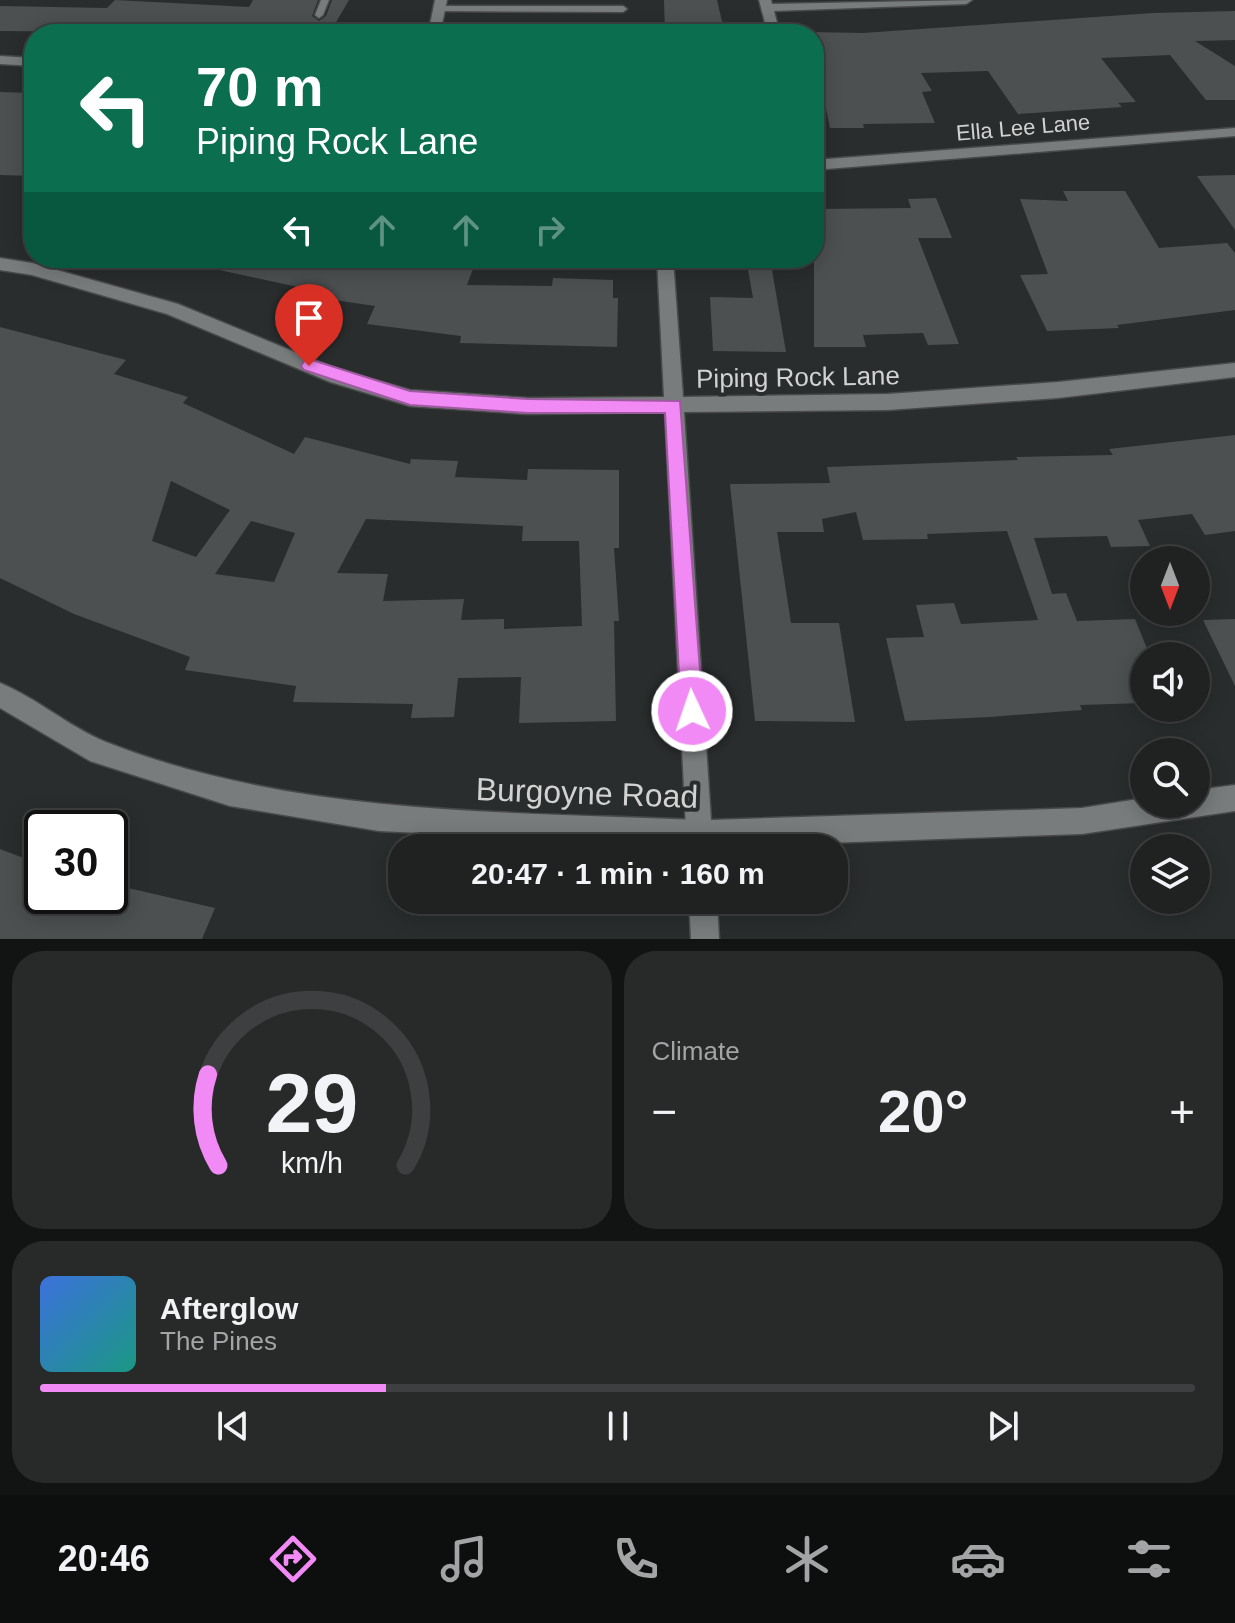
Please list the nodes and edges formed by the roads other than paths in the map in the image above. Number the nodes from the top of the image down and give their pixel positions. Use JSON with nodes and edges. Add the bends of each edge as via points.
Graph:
{"nodes":[{"id":1,"x":325,"y":0,"type":"edge"},
{"id":2,"x":966,"y":0,"type":"edge"},
{"id":3,"x":440,"y":4,"type":"edge"},
{"id":4,"x":766,"y":4,"type":"edge"},
{"id":5,"x":623,"y":9,"type":"dead end"},
{"id":6,"x":319,"y":15,"type":"dead end"},
{"id":7,"x":436,"y":24,"type":"edge"},
{"id":8,"x":771,"y":24,"type":"edge"},
{"id":9,"x":0,"y":60,"type":"edge"},
{"id":10,"x":24,"y":61,"type":"edge"},
{"id":11,"x":1235,"y":132,"type":"edge"},
{"id":12,"x":824,"y":164,"type":"edge"},
{"id":13,"x":0,"y":264,"type":"edge"},
{"id":14,"x":24,"y":268,"type":"edge"},
{"id":15,"x":26,"y":268,"type":"edge"},
{"id":16,"x":666,"y":268,"type":"edge"},
{"id":17,"x":1235,"y":370,"type":"edge"},
{"id":18,"x":674,"y":406,"type":"junction"},
{"id":19,"x":0,"y":695,"type":"edge"},
{"id":20,"x":1235,"y":798,"type":"edge"},
{"id":21,"x":1210,"y":802,"type":"edge"},
{"id":22,"x":1130,"y":814,"type":"edge"},
{"id":23,"x":612,"y":834,"type":"edge"},
{"id":24,"x":699,"y":834,"type":"edge"},
{"id":25,"x":820,"y":834,"type":"edge"},
{"id":26,"x":704,"y":914,"type":"edge"},
{"id":27,"x":705,"y":939,"type":"edge"}],
"edges":[{"from":1,"to":6,"type":"lane"},
{"from":2,"to":4,"type":"street"},
{"from":3,"to":5,"type":"lane"},
{"from":3,"to":7,"type":"street"},
{"from":4,"to":8,"type":"street"},
{"from":9,"to":10,"type":"street"},
{"from":11,"to":12,"type":"street","name":"Ella Lee Lane"},
{"from":13,"to":14,"type":"street","name":"Piping Rock Lane"},
{"from":15,"to":18,"type":"street","name":"Piping Rock Lane","via":[[172,309],[337,377],[410,398],[528,406]]},
{"from":16,"to":18,"type":"street"},
{"from":17,"to":18,"type":"street","name":"Piping Rock Lane","via":[[888,402]]},
{"from":18,"to":24,"type":"street"},
{"from":19,"to":23,"type":"street","name":"Burgoyne Road","via":[[99,752],[230,793],[379,818]]},
{"from":20,"to":21,"type":"street","name":"Burgoyne Road"},
{"from":22,"to":25,"type":"street","name":"Burgoyne Road","via":[[1082,821]]},
{"from":26,"to":27,"type":"street"}]}
